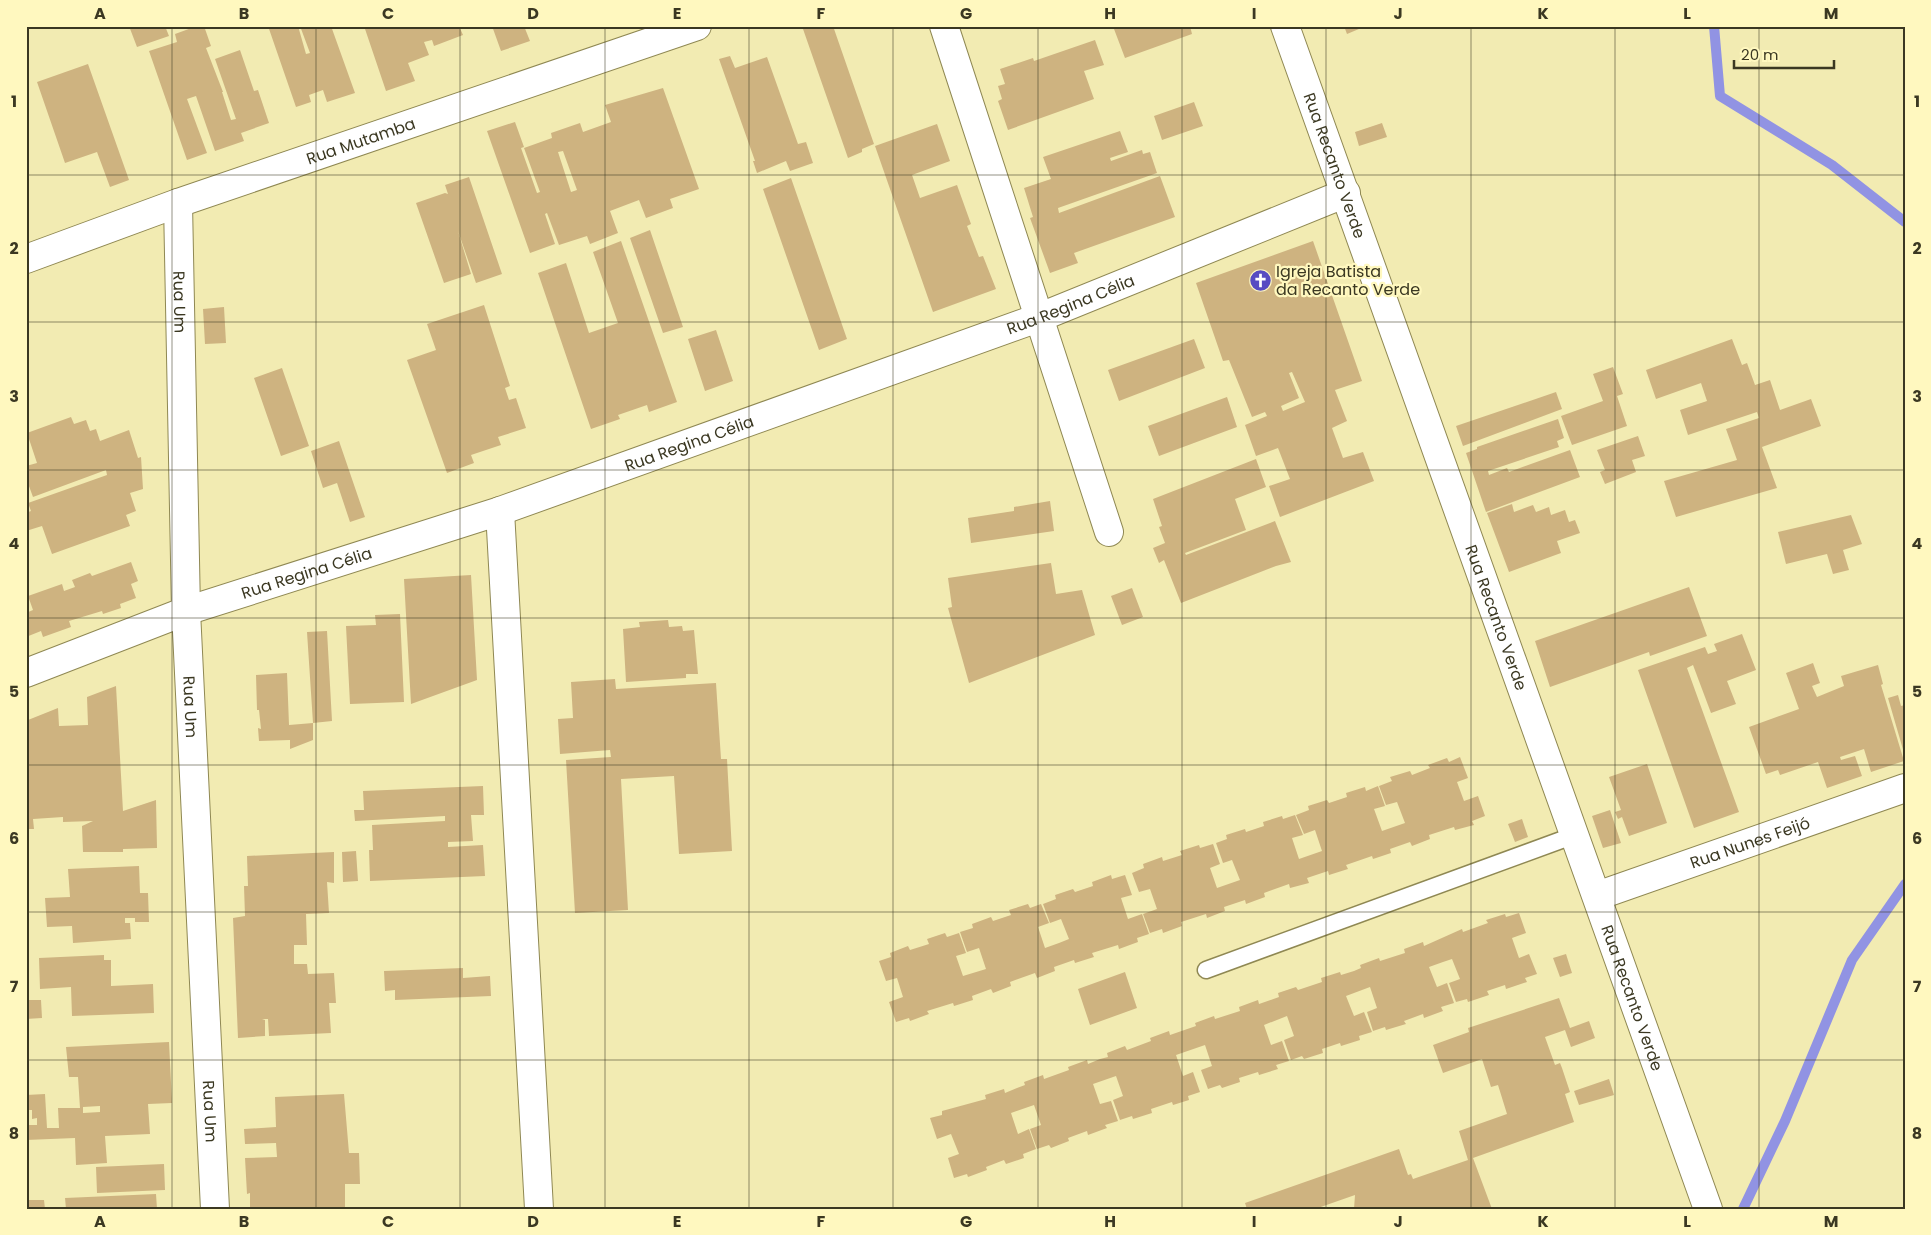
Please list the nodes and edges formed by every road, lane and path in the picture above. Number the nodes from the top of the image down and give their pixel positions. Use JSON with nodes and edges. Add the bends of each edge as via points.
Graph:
{"nodes":[{"id":1,"x":697,"y":26,"type":"edge"},
{"id":2,"x":944,"y":26,"type":"edge"},
{"id":3,"x":1285,"y":26,"type":"edge"},
{"id":4,"x":1346,"y":193,"type":"junction"},
{"id":5,"x":178,"y":203,"type":"junction"},
{"id":6,"x":26,"y":259,"type":"edge"},
{"id":7,"x":1038,"y":318,"type":"junction"},
{"id":8,"x":500,"y":511,"type":"junction"},
{"id":9,"x":1109,"y":532,"type":"dead end"},
{"id":10,"x":186,"y":611,"type":"junction"},
{"id":11,"x":26,"y":673,"type":"edge"},
{"id":12,"x":1905,"y":788,"type":"edge"},
{"id":13,"x":1575,"y":835,"type":"junction"},
{"id":14,"x":1597,"y":896,"type":"junction"},
{"id":15,"x":1206,"y":970,"type":"dead end"},
{"id":16,"x":215,"y":1209,"type":"edge"},
{"id":17,"x":539,"y":1209,"type":"edge"},
{"id":18,"x":1708,"y":1209,"type":"edge"}],
"edges":[{"from":1,"to":5,"type":"street","name":"Rua Mutamba"},
{"from":2,"to":7,"type":"street"},
{"from":3,"to":4,"type":"street","name":"Rua Recanto Verde"},
{"from":4,"to":7,"type":"street","name":"Rua Regina Célia"},
{"from":4,"to":13,"type":"street","name":"Rua Recanto Verde"},
{"from":5,"to":6,"type":"street","name":"Rua Mutamba"},
{"from":5,"to":10,"type":"street","name":"Rua Um"},
{"from":7,"to":8,"type":"street","name":"Rua Regina Célia"},
{"from":7,"to":9,"type":"street"},
{"from":8,"to":10,"type":"street","name":"Rua Regina Célia"},
{"from":8,"to":17,"type":"street"},
{"from":10,"to":11,"type":"street","name":"Rua Regina Célia"},
{"from":10,"to":16,"type":"street","name":"Rua Um"},
{"from":12,"to":14,"type":"street","name":"Rua Nunes Feijó"},
{"from":13,"to":14,"type":"street","name":"Rua Recanto Verde"},
{"from":13,"to":15,"type":"lane"},
{"from":14,"to":18,"type":"street","name":"Rua Recanto Verde"}]}
